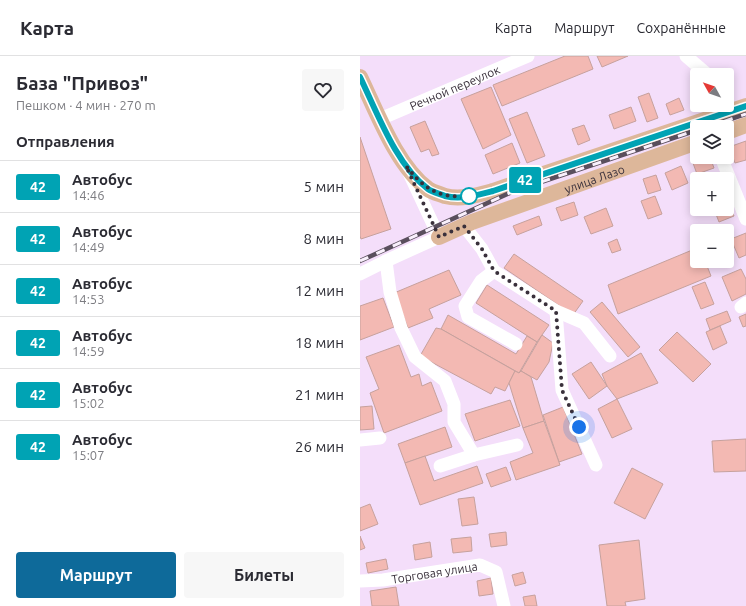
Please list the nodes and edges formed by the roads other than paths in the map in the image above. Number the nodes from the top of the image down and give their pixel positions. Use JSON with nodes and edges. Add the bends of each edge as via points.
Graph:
{"nodes":[{"id":1,"x":528,"y":56,"type":"edge"},
{"id":2,"x":686,"y":56,"type":"edge"},
{"id":3,"x":700,"y":68,"type":"edge"},
{"id":4,"x":360,"y":77,"type":"edge"},
{"id":5,"x":746,"y":106,"type":"edge"},
{"id":6,"x":734,"y":107,"type":"edge"},
{"id":7,"x":715,"y":112,"type":"edge"},
{"id":8,"x":380,"y":119,"type":"junction"},
{"id":9,"x":746,"y":125,"type":"edge"},
{"id":10,"x":734,"y":129,"type":"edge"},
{"id":11,"x":690,"y":145,"type":"edge"},
{"id":12,"x":724,"y":164,"type":"edge"},
{"id":13,"x":406,"y":166,"type":"junction"},
{"id":14,"x":746,"y":219,"type":"edge"},
{"id":15,"x":464,"y":226,"type":"junction"},
{"id":16,"x":439,"y":237,"type":"junction"},
{"id":17,"x":386,"y":261,"type":"junction"},
{"id":18,"x":494,"y":271,"type":"junction"},
{"id":19,"x":360,"y":274,"type":"edge"},
{"id":20,"x":556,"y":311,"type":"junction"},
{"id":21,"x":516,"y":344,"type":"dead end"},
{"id":22,"x":610,"y":356,"type":"dead end"},
{"id":23,"x":380,"y":438,"type":"dead end"},
{"id":24,"x":360,"y":440,"type":"edge"},
{"id":25,"x":517,"y":445,"type":"dead end"},
{"id":26,"x":474,"y":455,"type":"junction"},
{"id":27,"x":596,"y":465,"type":"dead end"},
{"id":28,"x":440,"y":466,"type":"dead end"},
{"id":29,"x":360,"y":581,"type":"edge"},
{"id":30,"x":504,"y":606,"type":"edge"}],
"edges":[{"from":1,"to":8,"type":"street","name":"Речной переулок"},
{"from":2,"to":3,"type":"street"},
{"from":4,"to":8,"type":"main road","name":"улица Лазо"},
{"from":5,"to":6,"type":"main road","name":"улица Лазо"},
{"from":7,"to":13,"type":"main road","name":"улица Лазо","via":[[493,191],[465,197],[446,196],[429,190]]},
{"from":8,"to":13,"type":"main road","name":"улица Лазо"},
{"from":9,"to":10,"type":"main road"},
{"from":11,"to":15,"type":"main road","name":"улица Лазо"},
{"from":12,"to":14,"type":"street"},
{"from":13,"to":16,"type":"street"},
{"from":15,"to":16,"type":"main road","name":"улица Лазо"},
{"from":15,"to":18,"type":"street","via":[[482,249]]},
{"from":16,"to":17,"type":"street","name":"улица Лазо"},
{"from":17,"to":19,"type":"street","name":"улица Лазо"},
{"from":17,"to":26,"type":"street","via":[[390,292],[404,334],[415,357],[445,381],[454,404],[454,422]]},
{"from":18,"to":20,"type":"street"},
{"from":18,"to":21,"type":"street","via":[[481,280],[465,306],[468,317]]},
{"from":20,"to":22,"type":"street","via":[[584,323]]},
{"from":20,"to":27,"type":"street","via":[[562,390]]},
{"from":23,"to":24,"type":"street"},
{"from":25,"to":26,"type":"street"},
{"from":26,"to":28,"type":"street"},
{"from":29,"to":30,"type":"street","name":"Торговая улица","via":[[383,580],[480,565],[496,572]]}]}
